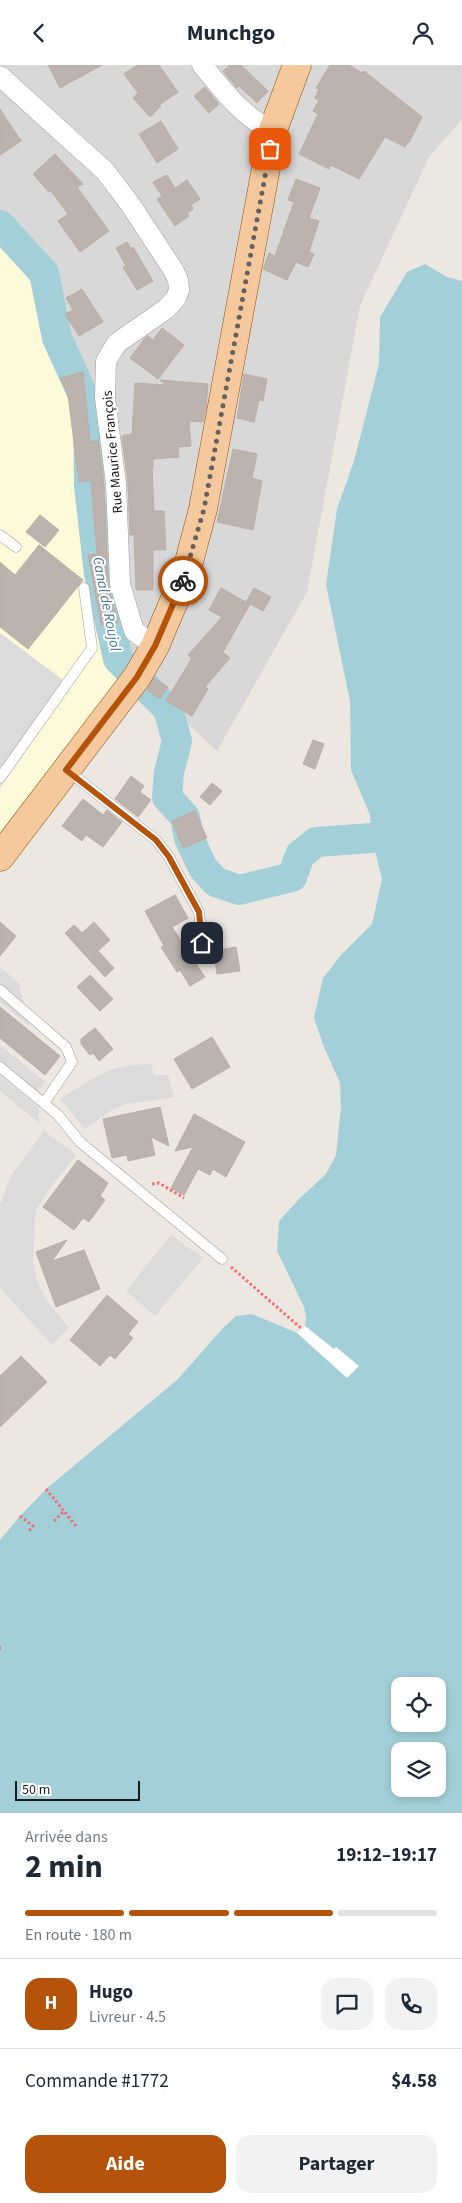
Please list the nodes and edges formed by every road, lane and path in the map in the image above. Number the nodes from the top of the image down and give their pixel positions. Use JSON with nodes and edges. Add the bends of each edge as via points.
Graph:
{"nodes":[{"id":1,"x":202,"y":65,"type":"edge"},
{"id":2,"x":297,"y":65,"type":"edge"},
{"id":3,"x":0,"y":76,"type":"edge"},
{"id":4,"x":273,"y":130,"type":"junction"},
{"id":5,"x":0,"y":535,"type":"edge"},
{"id":6,"x":16,"y":547,"type":"dead end"},
{"id":7,"x":84,"y":588,"type":"dead end"},
{"id":8,"x":155,"y":646,"type":"junction"},
{"id":9,"x":66,"y":770,"type":"junction"},
{"id":10,"x":0,"y":778,"type":"edge"},
{"id":11,"x":0,"y":857,"type":"edge"},
{"id":12,"x":202,"y":943,"type":"dead end"},
{"id":13,"x":0,"y":990,"type":"edge"},
{"id":14,"x":0,"y":1067,"type":"edge"},
{"id":15,"x":44,"y":1103,"type":"junction"},
{"id":16,"x":140,"y":1191,"type":"junction"},
{"id":17,"x":184,"y":1198,"type":"dead end"},
{"id":18,"x":222,"y":1259,"type":"joint"},
{"id":19,"x":302,"y":1329,"type":"dead end"},
{"id":20,"x":46,"y":1489,"type":"dead end"},
{"id":21,"x":64,"y":1511,"type":"junction"},
{"id":22,"x":20,"y":1515,"type":"dead end"},
{"id":23,"x":54,"y":1521,"type":"dead end"},
{"id":24,"x":76,"y":1526,"type":"dead end"},
{"id":25,"x":29,"y":1531,"type":"dead end"}],
"edges":[{"from":1,"to":4,"type":"street","via":[[252,119]]},
{"from":2,"to":4,"type":"main road"},
{"from":3,"to":8,"type":"street","name":"Rue Maurice François","via":[[105,171],[178,280],[176,298],[166,309],[117,343],[106,361],[105,399],[116,484],[120,584],[134,631]]},
{"from":4,"to":8,"type":"main road","via":[[204,509],[186,573]]},
{"from":5,"to":6,"type":"lane"},
{"from":7,"to":10,"type":"lane","via":[[92,648]]},
{"from":8,"to":9,"type":"main road","via":[[137,677]]},
{"from":9,"to":11,"type":"main road"},
{"from":9,"to":12,"type":"lane","via":[[156,840],[199,912]]},
{"from":13,"to":15,"type":"lane","via":[[66,1047],[70,1055],[72,1062]]},
{"from":14,"to":15,"type":"lane"},
{"from":15,"to":16,"type":"lane","via":[[80,1142]]},
{"from":16,"to":17,"type":"path","via":[[145,1185],[159,1183]]},
{"from":16,"to":18,"type":"lane"},
{"from":18,"to":19,"type":"path"},
{"from":20,"to":21,"type":"path"},
{"from":21,"to":23,"type":"path"},
{"from":21,"to":24,"type":"path"},
{"from":22,"to":25,"type":"path","via":[[33,1526]]}]}
